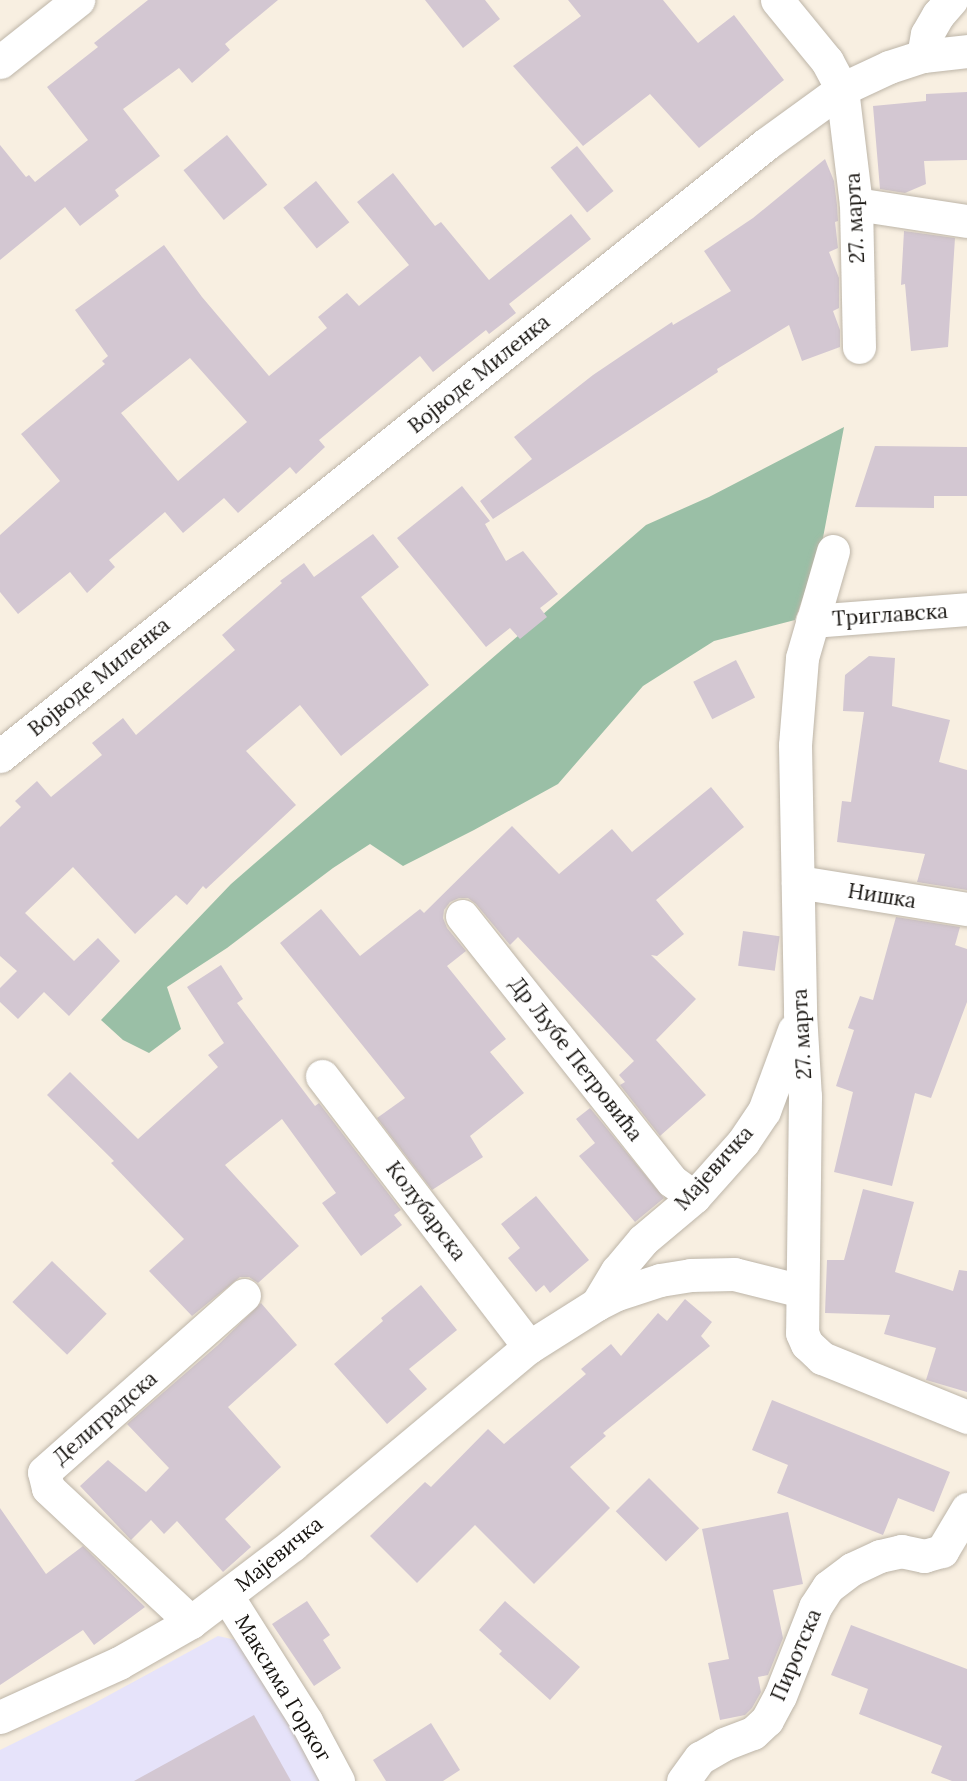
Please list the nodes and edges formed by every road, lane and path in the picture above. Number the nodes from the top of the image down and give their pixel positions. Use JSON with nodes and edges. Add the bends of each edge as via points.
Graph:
{"nodes":[{"id":1,"x":78,"y":0,"type":"edge"},
{"id":2,"x":777,"y":0,"type":"edge"},
{"id":3,"x":951,"y":0,"type":"edge"},
{"id":4,"x":967,"y":51,"type":"edge"},
{"id":5,"x":923,"y":56,"type":"junction"},
{"id":6,"x":0,"y":62,"type":"edge"},
{"id":7,"x":842,"y":89,"type":"junction"},
{"id":8,"x":856,"y":204,"type":"junction"},
{"id":9,"x":967,"y":221,"type":"edge"},
{"id":10,"x":859,"y":347,"type":"dead end"},
{"id":11,"x":833,"y":551,"type":"dead end"},
{"id":12,"x":967,"y":609,"type":"edge"},
{"id":13,"x":812,"y":621,"type":"junction"},
{"id":14,"x":0,"y":756,"type":"edge"},
{"id":15,"x":798,"y":882,"type":"junction"},
{"id":16,"x":967,"y":909,"type":"edge"},
{"id":17,"x":462,"y":916,"type":"dead end"},
{"id":18,"x":800,"y":1013,"type":"junction"},
{"id":19,"x":322,"y":1076,"type":"dead end"},
{"id":20,"x":694,"y":1197,"type":"junction"},
{"id":21,"x":802,"y":1292,"type":"junction"},
{"id":22,"x":244,"y":1295,"type":"dead end"},
{"id":23,"x":597,"y":1304,"type":"junction"},
{"id":24,"x":529,"y":1347,"type":"junction"},
{"id":25,"x":967,"y":1417,"type":"edge"},
{"id":26,"x":967,"y":1509,"type":"edge"},
{"id":27,"x":226,"y":1596,"type":"junction"},
{"id":28,"x":191,"y":1622,"type":"junction"},
{"id":29,"x":0,"y":1717,"type":"edge"},
{"id":30,"x":338,"y":1781,"type":"edge"},
{"id":31,"x":682,"y":1781,"type":"edge"}],
"edges":[{"from":1,"to":6,"type":"street"},
{"from":2,"to":7,"type":"street","via":[[827,61]]},
{"from":3,"to":5,"type":"street","via":[[927,34]]},
{"from":4,"to":5,"type":"street","name":"Војводе Миленка"},
{"from":5,"to":7,"type":"street","name":"Војводе Миленка"},
{"from":7,"to":8,"type":"street","name":"27. марта"},
{"from":7,"to":14,"type":"street","name":"Војводе Миленка","via":[[766,144]]},
{"from":8,"to":9,"type":"street"},
{"from":8,"to":10,"type":"street","name":"27. марта"},
{"from":11,"to":13,"type":"street","name":"27. марта"},
{"from":12,"to":13,"type":"street","name":"Триглавска"},
{"from":13,"to":15,"type":"street","name":"27. марта","via":[[802,658],[795,745]]},
{"from":15,"to":16,"type":"street","name":"Нишка"},
{"from":15,"to":18,"type":"street","name":"27. марта"},
{"from":17,"to":20,"type":"street","name":"Др Љубе Петровића","via":[[672,1181]]},
{"from":18,"to":20,"type":"street","name":"Мајевичка","via":[[764,1111],[743,1142]]},
{"from":18,"to":21,"type":"street","name":"27. марта","via":[[805,1096]]},
{"from":19,"to":24,"type":"street","name":"Колубарска"},
{"from":20,"to":23,"type":"street","name":"Мајевичка","via":[[644,1240],[617,1271]]},
{"from":21,"to":23,"type":"street","name":"Мајевичка","via":[[734,1275],[690,1275],[660,1280]]},
{"from":21,"to":25,"type":"street","name":"27. марта","via":[[802,1333],[822,1358]]},
{"from":22,"to":28,"type":"street","name":"Делиградска","via":[[44,1472],[48,1488]]},
{"from":23,"to":24,"type":"street","name":"Мајевичка"},
{"from":24,"to":27,"type":"street","name":"Мајевичка"},
{"from":26,"to":31,"type":"street","name":"Пиротска","via":[[942,1551],[924,1556],[901,1551],[880,1556],[852,1569],[828,1587],[814,1607],[767,1720],[753,1733],[700,1758]]},
{"from":27,"to":28,"type":"street","name":"Мајевичка"},
{"from":27,"to":30,"type":"street","name":"Максима Горког","via":[[306,1721]]},
{"from":28,"to":29,"type":"street","name":"Мајевичка","via":[[120,1663]]}]}
